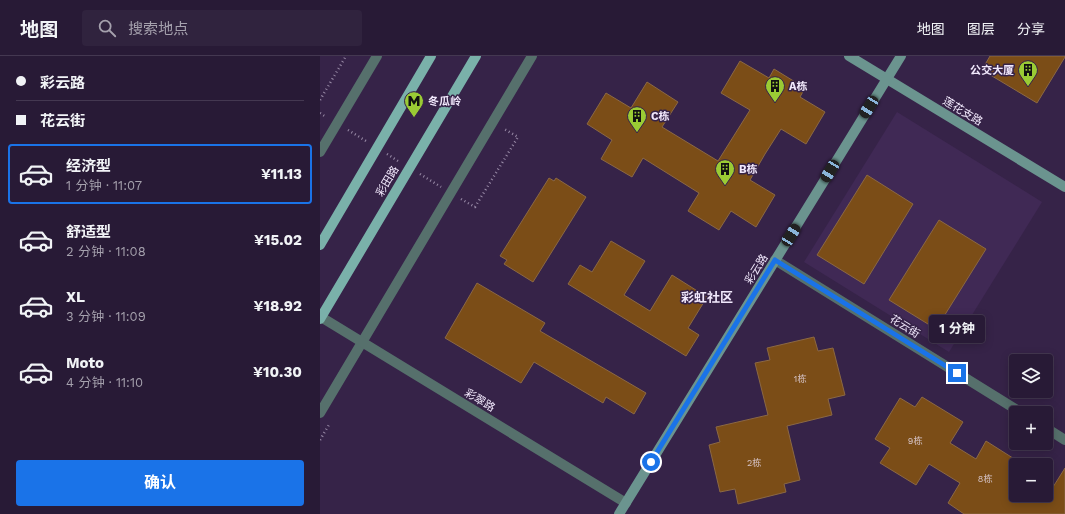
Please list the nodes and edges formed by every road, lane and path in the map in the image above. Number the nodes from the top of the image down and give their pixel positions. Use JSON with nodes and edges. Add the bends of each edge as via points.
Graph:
{"nodes":[{"id":1,"x":346,"y":56,"type":"edge"},
{"id":2,"x":377,"y":56,"type":"edge"},
{"id":3,"x":431,"y":56,"type":"edge"},
{"id":4,"x":476,"y":56,"type":"edge"},
{"id":5,"x":532,"y":56,"type":"edge"},
{"id":6,"x":849,"y":56,"type":"edge"},
{"id":7,"x":901,"y":56,"type":"edge"},
{"id":8,"x":886,"y":79,"type":"junction"},
{"id":9,"x":320,"y":100,"type":"edge"},
{"id":10,"x":504,"y":129,"type":"dead end"},
{"id":11,"x":320,"y":152,"type":"edge"},
{"id":12,"x":1065,"y":187,"type":"edge"},
{"id":13,"x":475,"y":207,"type":"dead end"},
{"id":14,"x":320,"y":245,"type":"edge"},
{"id":15,"x":775,"y":260,"type":"junction"},
{"id":16,"x":321,"y":318,"type":"edge"},
{"id":17,"x":362,"y":343,"type":"junction"},
{"id":18,"x":1011,"y":406,"type":"edge"},
{"id":19,"x":320,"y":414,"type":"edge"},
{"id":20,"x":1053,"y":432,"type":"edge"},
{"id":21,"x":1065,"y":440,"type":"edge"},
{"id":22,"x":626,"y":503,"type":"junction"},
{"id":23,"x":619,"y":514,"type":"edge"}],
"edges":[{"from":1,"to":9,"type":"path"},
{"from":2,"to":11,"type":"street"},
{"from":3,"to":14,"type":"main road"},
{"from":4,"to":16,"type":"main road","name":"彩田路"},
{"from":5,"to":17,"type":"street"},
{"from":6,"to":8,"type":"street","name":"莲花支路"},
{"from":7,"to":8,"type":"street","name":"彩云路"},
{"from":8,"to":12,"type":"street","name":"莲花支路"},
{"from":8,"to":15,"type":"street","name":"彩云路"},
{"from":10,"to":13,"type":"path","via":[[518,137]]},
{"from":15,"to":18,"type":"street","name":"花云街"},
{"from":15,"to":22,"type":"street","name":"彩云路"},
{"from":16,"to":17,"type":"street","name":"彩翠路"},
{"from":17,"to":19,"type":"street"},
{"from":17,"to":22,"type":"street","name":"彩翠路"},
{"from":20,"to":21,"type":"street"},
{"from":22,"to":23,"type":"street","name":"彩云路"}]}
